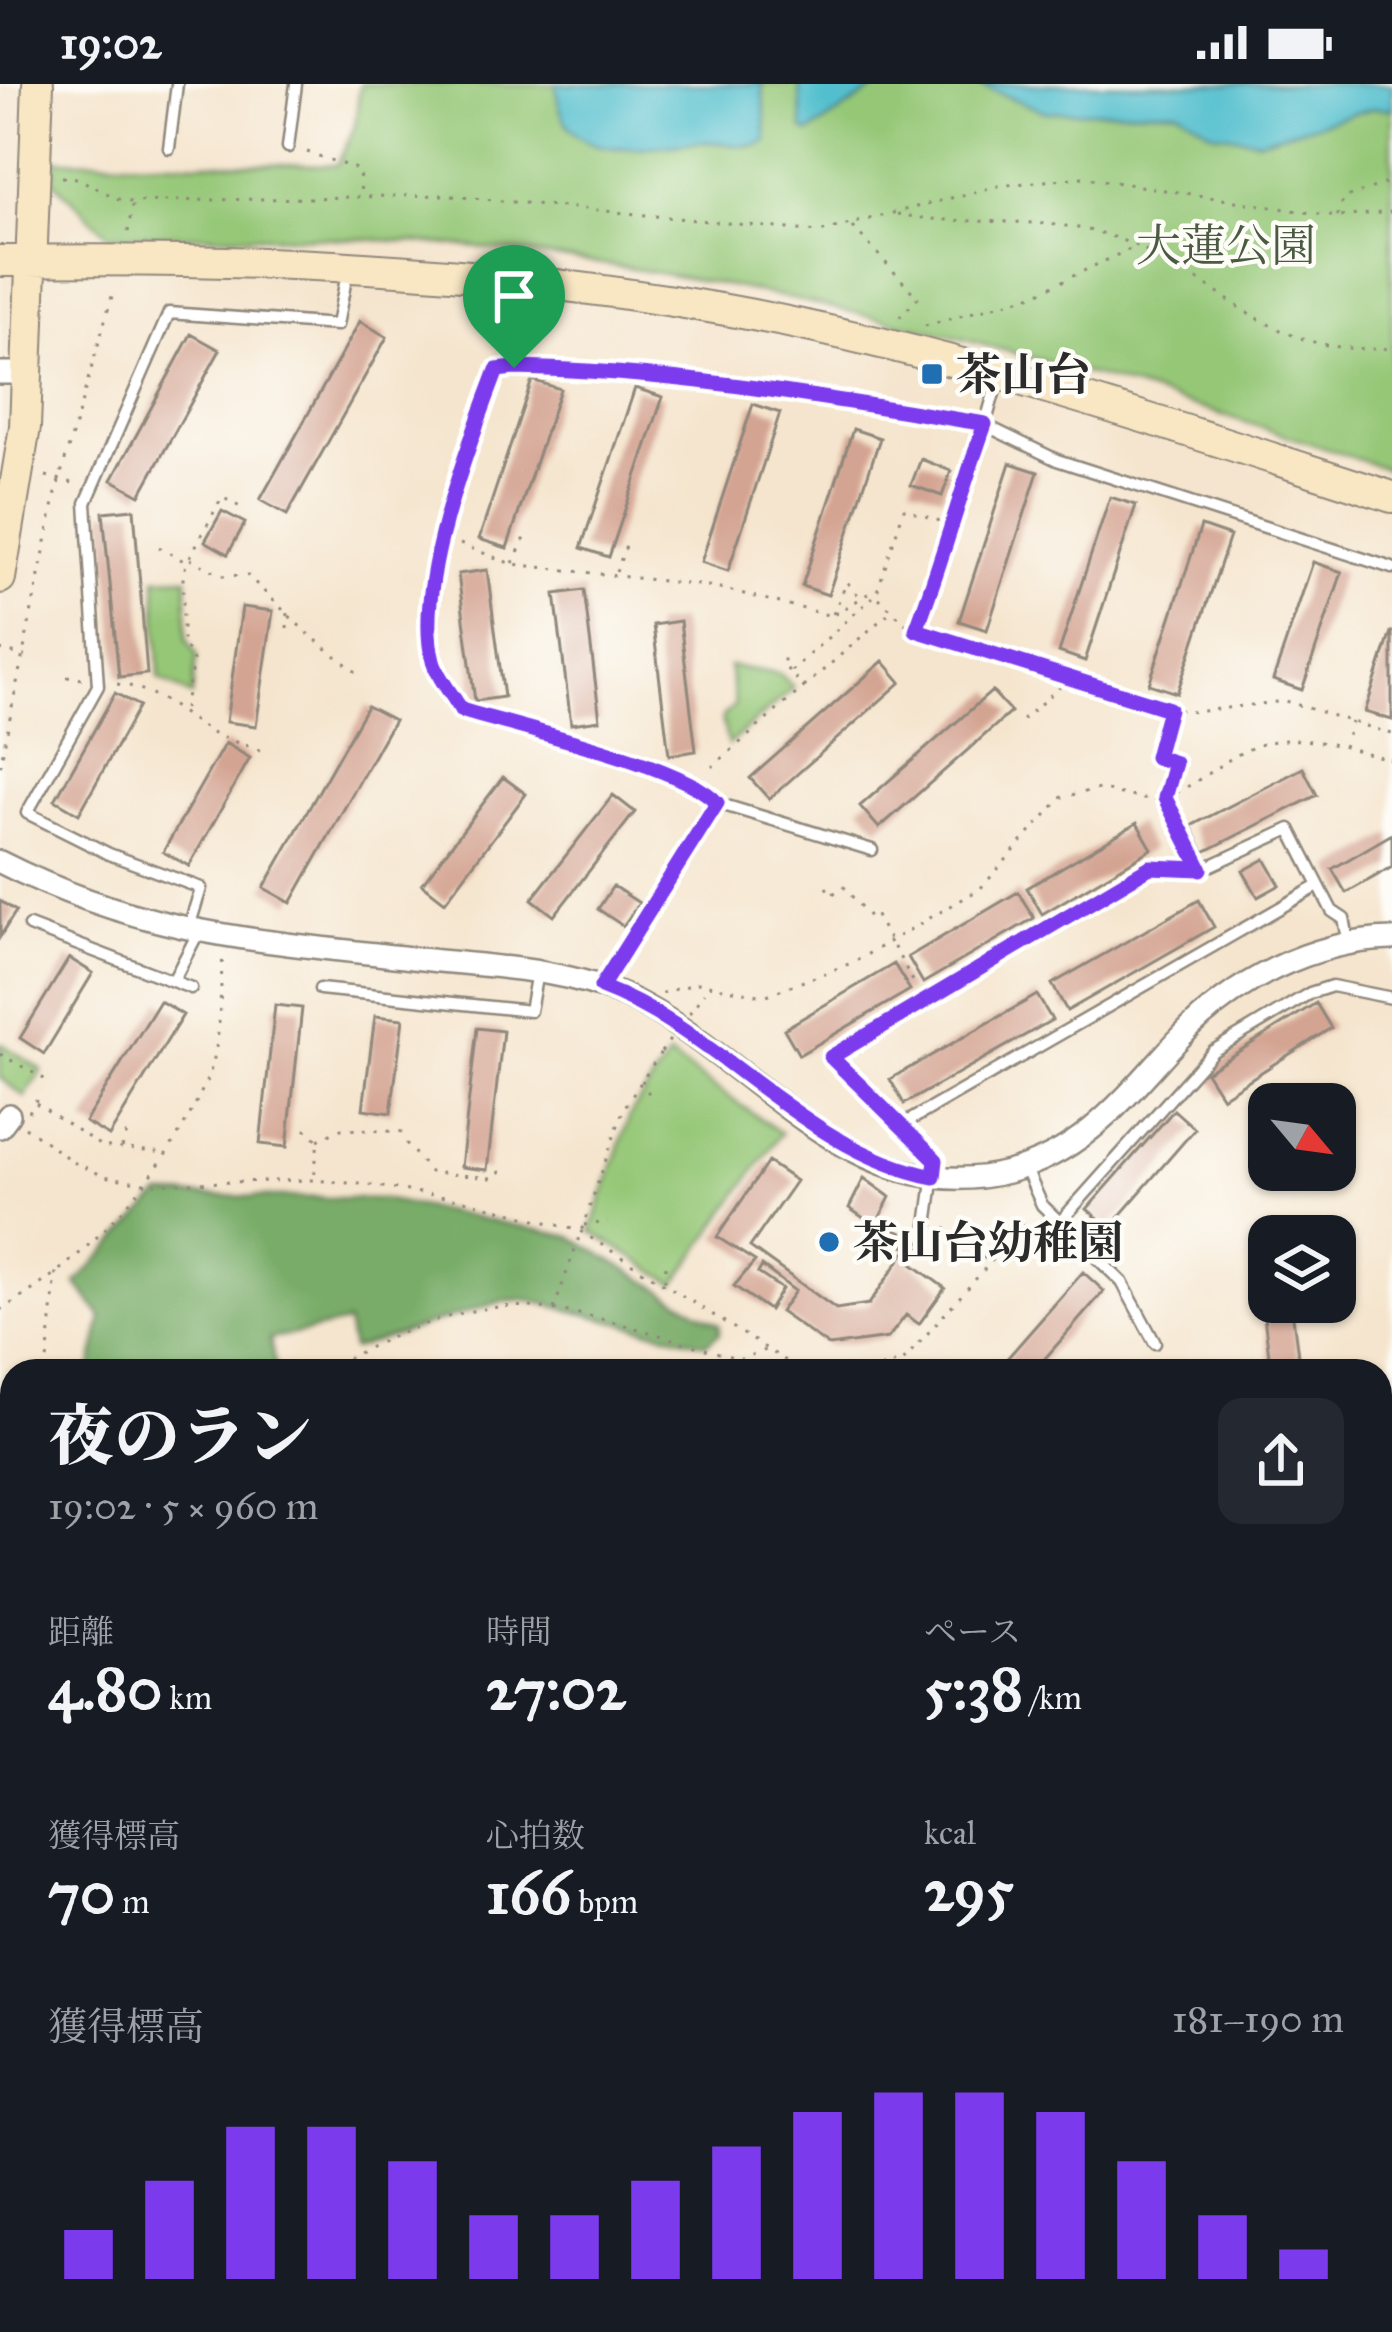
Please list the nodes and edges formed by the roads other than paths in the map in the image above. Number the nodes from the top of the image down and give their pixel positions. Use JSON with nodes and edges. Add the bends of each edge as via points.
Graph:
{"nodes":[{"id":1,"x":38,"y":84,"type":"edge"},
{"id":2,"x":177,"y":84,"type":"edge"},
{"id":3,"x":296,"y":84,"type":"edge"},
{"id":4,"x":288,"y":147,"type":"road end"},
{"id":5,"x":170,"y":148,"type":"dead end"},
{"id":6,"x":15,"y":260,"type":"edge"},
{"id":7,"x":349,"y":265,"type":"junction"},
{"id":8,"x":14,"y":373,"type":"edge"},
{"id":9,"x":1000,"y":373,"type":"junction"},
{"id":10,"x":985,"y":424,"type":"junction"},
{"id":11,"x":1392,"y":497,"type":"edge"},
{"id":12,"x":1392,"y":568,"type":"edge"},
{"id":13,"x":0,"y":578,"type":"edge"},
{"id":14,"x":717,"y":803,"type":"junction"},
{"id":15,"x":872,"y":850,"type":"dead end"},
{"id":16,"x":0,"y":862,"type":"edge"},
{"id":17,"x":1318,"y":886,"type":"junction"},
{"id":18,"x":29,"y":926,"type":"dead end"},
{"id":19,"x":193,"y":933,"type":"junction"},
{"id":20,"x":1392,"y":939,"type":"edge"},
{"id":21,"x":1349,"y":943,"type":"junction"},
{"id":22,"x":537,"y":972,"type":"junction"},
{"id":23,"x":173,"y":981,"type":"junction"},
{"id":24,"x":601,"y":987,"type":"junction"},
{"id":25,"x":190,"y":988,"type":"dead end"},
{"id":26,"x":320,"y":989,"type":"dead end"},
{"id":27,"x":1392,"y":998,"type":"edge"},
{"id":28,"x":900,"y":1126,"type":"junction"},
{"id":29,"x":1025,"y":1167,"type":"junction"},
{"id":30,"x":934,"y":1177,"type":"junction"},
{"id":31,"x":928,"y":1221,"type":"road end"},
{"id":32,"x":1060,"y":1222,"type":"junction"},
{"id":33,"x":1155,"y":1343,"type":"dead end"}],
"edges":[{"from":1,"to":6,"type":"street"},
{"from":2,"to":5,"type":"lane"},
{"from":3,"to":4,"type":"lane"},
{"from":6,"to":7,"type":"street"},
{"from":6,"to":8,"type":"street"},
{"from":7,"to":9,"type":"street","via":[[724,310]]},
{"from":7,"to":19,"type":"lane","via":[[337,325],[169,313],[86,503],[99,681],[27,813],[201,888]]},
{"from":8,"to":13,"type":"street","via":[[19,483]]},
{"from":9,"to":10,"type":"lane"},
{"from":9,"to":11,"type":"street"},
{"from":10,"to":12,"type":"lane","via":[[1058,460]]},
{"from":10,"to":14,"type":"lane","via":[[681,376],[497,370],[441,537],[433,662],[461,710],[672,776]]},
{"from":14,"to":15,"type":"lane"},
{"from":14,"to":24,"type":"lane"},
{"from":16,"to":19,"type":"street","via":[[67,896]]},
{"from":17,"to":21,"type":"lane","via":[[1344,919]]},
{"from":17,"to":28,"type":"lane"},
{"from":17,"to":28,"type":"lane","via":[[1290,829],[1201,869],[1150,867],[831,1057]]},
{"from":18,"to":23,"type":"lane"},
{"from":19,"to":22,"type":"street"},
{"from":19,"to":23,"type":"lane"},
{"from":20,"to":21,"type":"street"},
{"from":21,"to":29,"type":"street","via":[[1240,988],[1208,1011],[1118,1109],[1083,1138]]},
{"from":22,"to":24,"type":"street"},
{"from":22,"to":26,"type":"lane","via":[[530,1011]]},
{"from":23,"to":25,"type":"lane"},
{"from":24,"to":30,"type":"street","via":[[648,1008],[835,1142]]},
{"from":27,"to":32,"type":"lane","via":[[1332,986],[1213,1052]]},
{"from":28,"to":30,"type":"lane","via":[[936,1160]]},
{"from":29,"to":30,"type":"street"},
{"from":29,"to":32,"type":"lane","via":[[1042,1205]]},
{"from":30,"to":31,"type":"lane"},
{"from":32,"to":33,"type":"lane","via":[[1122,1282]]}]}
